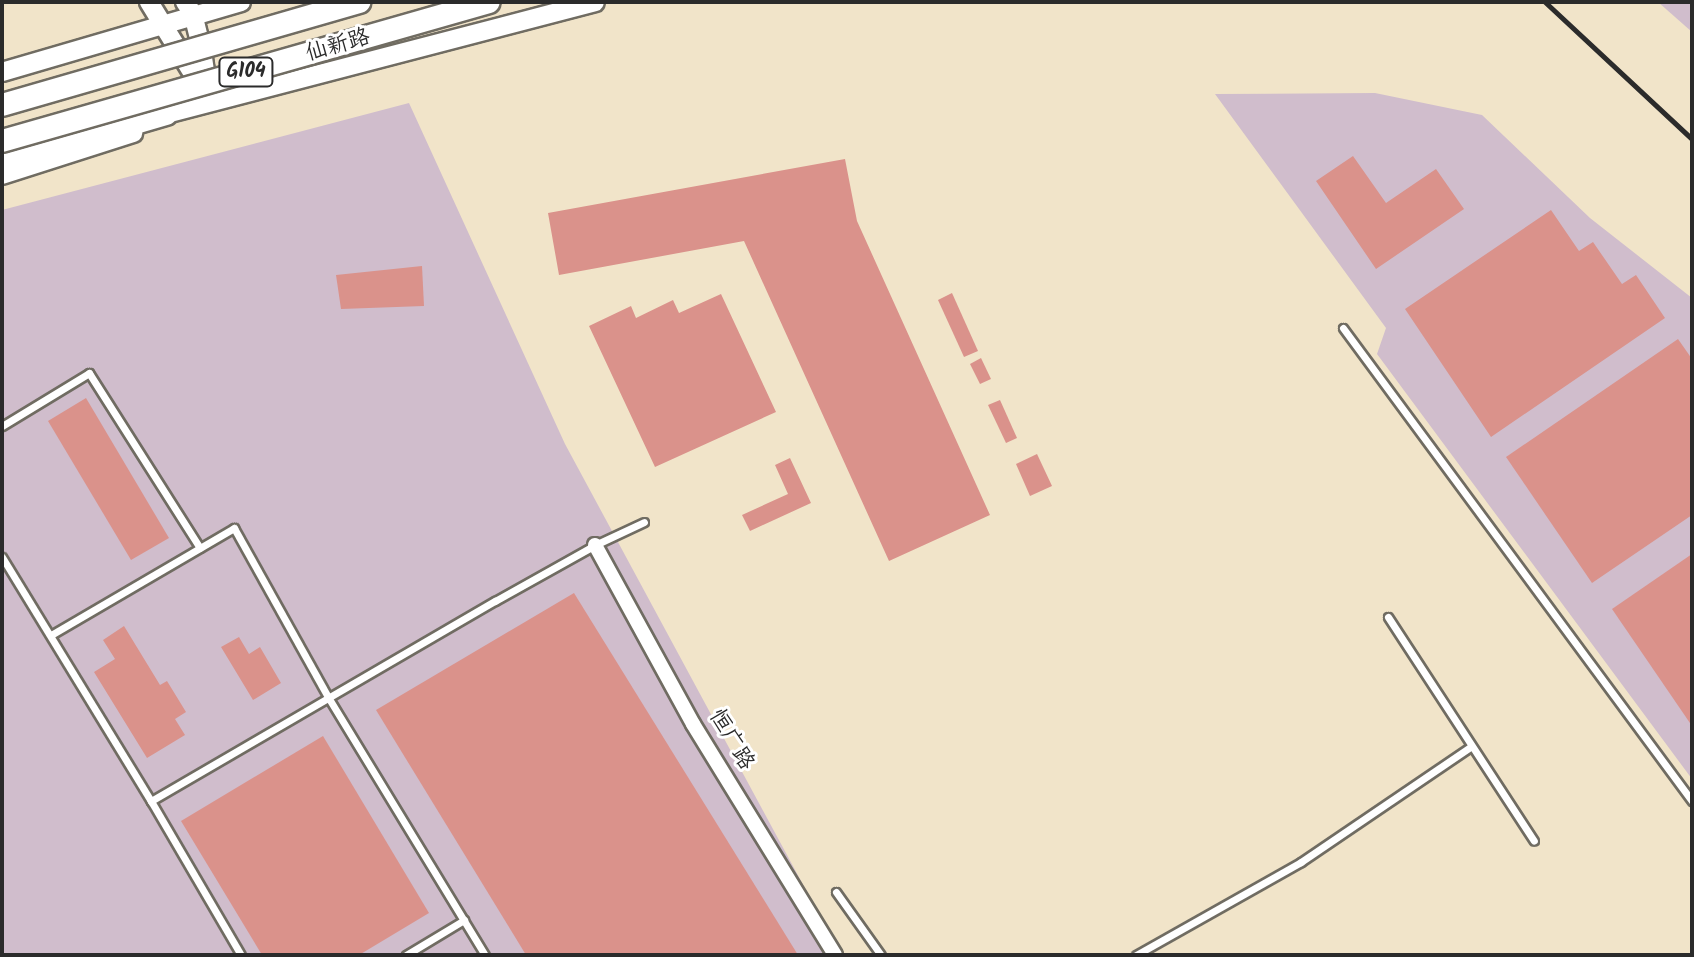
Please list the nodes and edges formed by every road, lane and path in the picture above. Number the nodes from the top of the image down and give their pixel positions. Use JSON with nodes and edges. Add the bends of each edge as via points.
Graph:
{"nodes":[{"id":1,"x":149,"y":2,"type":"edge"},
{"id":2,"x":243,"y":2,"type":"edge"},
{"id":3,"x":359,"y":2,"type":"edge"},
{"id":4,"x":489,"y":2,"type":"edge"},
{"id":5,"x":578,"y":2,"type":"edge"},
{"id":6,"x":595,"y":2,"type":"edge"},
{"id":7,"x":189,"y":8,"type":"edge"},
{"id":8,"x":164,"y":25,"type":"junction"},
{"id":9,"x":2,"y":72,"type":"edge"},
{"id":10,"x":210,"y":101,"type":"junction"},
{"id":11,"x":2,"y":105,"type":"edge"},
{"id":12,"x":166,"y":114,"type":"joint"},
{"id":13,"x":2,"y":141,"type":"edge"},
{"id":14,"x":2,"y":162,"type":"edge"},
{"id":15,"x":2,"y":175,"type":"edge"},
{"id":16,"x":1343,"y":328,"type":"dead end"},
{"id":17,"x":2,"y":426,"type":"edge"},
{"id":18,"x":644,"y":522,"type":"dead end"},
{"id":19,"x":595,"y":545,"type":"junction"},
{"id":20,"x":200,"y":548,"type":"junction"},
{"id":21,"x":2,"y":557,"type":"edge"},
{"id":22,"x":1388,"y":617,"type":"dead end"},
{"id":23,"x":51,"y":635,"type":"junction"},
{"id":24,"x":328,"y":697,"type":"junction"},
{"id":25,"x":1470,"y":747,"type":"junction"},
{"id":26,"x":151,"y":801,"type":"junction"},
{"id":27,"x":1692,"y":801,"type":"edge"},
{"id":28,"x":1534,"y":841,"type":"dead end"},
{"id":29,"x":836,"y":892,"type":"dead end"},
{"id":30,"x":464,"y":920,"type":"junction"},
{"id":31,"x":241,"y":955,"type":"edge"},
{"id":32,"x":406,"y":955,"type":"edge"},
{"id":33,"x":485,"y":955,"type":"edge"},
{"id":34,"x":835,"y":955,"type":"edge"},
{"id":35,"x":881,"y":955,"type":"edge"},
{"id":36,"x":1136,"y":955,"type":"edge"}],
"edges":[{"from":1,"to":8,"type":"main road"},
{"from":2,"to":7,"type":"main road"},
{"from":3,"to":11,"type":"main road","name":"仙新路","bridge":true},
{"from":4,"to":13,"type":"main road","name":"仙新路","number":"G104","bridge":true},
{"from":5,"to":10,"type":"main road","name":"仙新路","via":[[378,51]]},
{"from":6,"to":10,"type":"main road","name":"仙新路"},
{"from":7,"to":8,"type":"main road"},
{"from":7,"to":10,"type":"main road"},
{"from":8,"to":9,"type":"main road"},
{"from":8,"to":10,"type":"main road"},
{"from":10,"to":12,"type":"main road","name":"仙新路"},
{"from":10,"to":15,"type":"main road","name":"仙新路","via":[[93,149]]},
{"from":12,"to":14,"type":"main road"},
{"from":16,"to":27,"type":"lane"},
{"from":17,"to":20,"type":"lane","via":[[89,373]]},
{"from":18,"to":19,"type":"lane"},
{"from":19,"to":24,"type":"lane"},
{"from":19,"to":34,"type":"street","name":"恒广路","via":[[693,724]]},
{"from":20,"to":23,"type":"lane"},
{"from":20,"to":24,"type":"lane","via":[[234,528]]},
{"from":21,"to":23,"type":"lane"},
{"from":22,"to":25,"type":"lane"},
{"from":23,"to":26,"type":"lane"},
{"from":24,"to":26,"type":"lane"},
{"from":24,"to":30,"type":"lane"},
{"from":25,"to":28,"type":"lane"},
{"from":25,"to":36,"type":"lane","via":[[1301,862]]},
{"from":26,"to":31,"type":"lane"},
{"from":29,"to":35,"type":"lane"},
{"from":30,"to":32,"type":"lane"},
{"from":30,"to":33,"type":"lane"}]}
